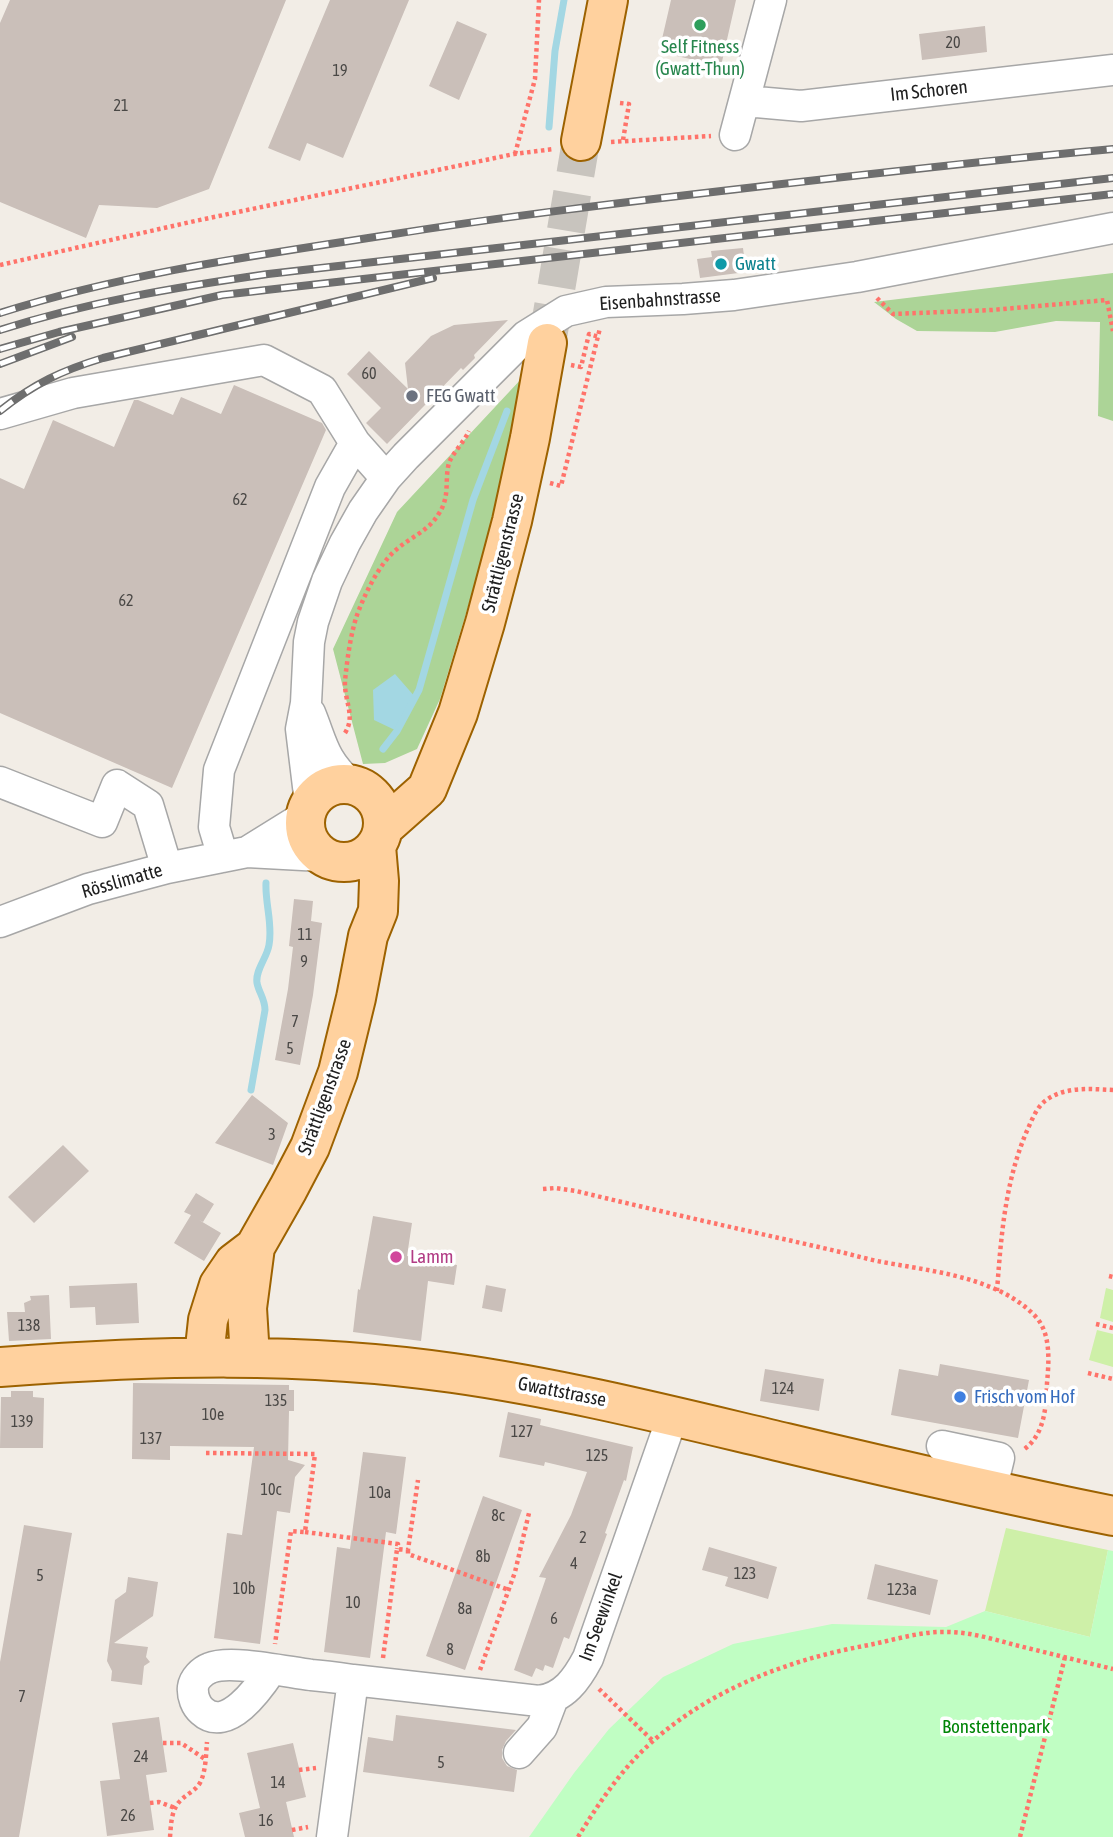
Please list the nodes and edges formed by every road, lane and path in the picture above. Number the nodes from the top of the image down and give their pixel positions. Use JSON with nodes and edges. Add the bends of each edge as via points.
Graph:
{"nodes":[{"id":1,"x":539,"y":0,"type":"edge"},
{"id":2,"x":608,"y":0,"type":"edge"},
{"id":3,"x":771,"y":0,"type":"edge"},
{"id":4,"x":1113,"y":70,"type":"edge"},
{"id":5,"x":745,"y":101,"type":"junction"},
{"id":6,"x":620,"y":103,"type":"dead end"},
{"id":7,"x":735,"y":135,"type":"joint"},
{"id":8,"x":623,"y":140,"type":"junction"},
{"id":9,"x":582,"y":144,"type":"junction"},
{"id":10,"x":514,"y":154,"type":"junction"},
{"id":11,"x":1113,"y":228,"type":"edge"},
{"id":12,"x":0,"y":265,"type":"edge"},
{"id":13,"x":857,"y":278,"type":"junction"},
{"id":14,"x":606,"y":302,"type":"junction"},
{"id":15,"x":1113,"y":331,"type":"edge"},
{"id":16,"x":598,"y":337,"type":"junction"},
{"id":17,"x":547,"y":343,"type":"tunnel mouth"},
{"id":18,"x":581,"y":367,"type":"dead end"},
{"id":19,"x":474,"y":389,"type":"junction"},
{"id":20,"x":0,"y":414,"type":"edge"},
{"id":21,"x":355,"y":443,"type":"junction"},
{"id":22,"x":386,"y":478,"type":"junction"},
{"id":23,"x":544,"y":482,"type":"dead end"},
{"id":24,"x":306,"y":703,"type":"junction"},
{"id":25,"x":340,"y":738,"type":"dead end"},
{"id":26,"x":441,"y":757,"type":"junction"},
{"id":27,"x":0,"y":782,"type":"edge"},
{"id":28,"x":358,"y":787,"type":"junction"},
{"id":29,"x":307,"y":809,"type":"junction"},
{"id":30,"x":379,"y":837,"type":"junction"},
{"id":31,"x":235,"y":855,"type":"junction"},
{"id":32,"x":330,"y":859,"type":"junction"},
{"id":33,"x":167,"y":868,"type":"junction"},
{"id":34,"x":0,"y":922,"type":"edge"},
{"id":35,"x":368,"y":936,"type":"junction"},
{"id":36,"x":1113,"y":1090,"type":"edge"},
{"id":37,"x":543,"y":1189,"type":"dead end"},
{"id":38,"x":255,"y":1247,"type":"junction"},
{"id":39,"x":997,"y":1291,"type":"junction"},
{"id":40,"x":1096,"y":1324,"type":"dead end"},
{"id":41,"x":1113,"y":1328,"type":"edge"},
{"id":42,"x":204,"y":1357,"type":"junction"},
{"id":43,"x":250,"y":1357,"type":"junction"},
{"id":44,"x":0,"y":1367,"type":"edge"},
{"id":45,"x":1088,"y":1373,"type":"dead end"},
{"id":46,"x":1113,"y":1379,"type":"edge"},
{"id":47,"x":673,"y":1415,"type":"junction"},
{"id":48,"x":942,"y":1446,"type":"dead end"},
{"id":49,"x":206,"y":1453,"type":"dead end"},
{"id":50,"x":995,"y":1474,"type":"junction"},
{"id":51,"x":418,"y":1480,"type":"dead end"},
{"id":52,"x":529,"y":1513,"type":"dead end"},
{"id":53,"x":1113,"y":1516,"type":"edge"},
{"id":54,"x":304,"y":1532,"type":"junction"},
{"id":55,"x":397,"y":1549,"type":"junction"},
{"id":56,"x":408,"y":1550,"type":"junction"},
{"id":57,"x":509,"y":1590,"type":"junction"},
{"id":58,"x":1065,"y":1657,"type":"junction"},
{"id":59,"x":1113,"y":1669,"type":"edge"},
{"id":60,"x":271,"y":1670,"type":"junction"},
{"id":61,"x":581,"y":1671,"type":"junction"},
{"id":62,"x":367,"y":1682,"type":"junction"},
{"id":63,"x":471,"y":1694,"type":"junction"},
{"id":64,"x":553,"y":1698,"type":"junction"},
{"id":65,"x":210,"y":1717,"type":"junction"},
{"id":66,"x":653,"y":1741,"type":"junction"},
{"id":67,"x":163,"y":1743,"type":"dead end"},
{"id":68,"x":519,"y":1753,"type":"dead end"},
{"id":69,"x":205,"y":1759,"type":"junction"},
{"id":70,"x":150,"y":1803,"type":"dead end"},
{"id":71,"x":175,"y":1808,"type":"junction"},
{"id":72,"x":170,"y":1837,"type":"edge"},
{"id":73,"x":332,"y":1837,"type":"edge"},
{"id":74,"x":578,"y":1837,"type":"edge"},
{"id":75,"x":1020,"y":1837,"type":"edge"}],
"edges":[{"from":1,"to":10,"type":"path","via":[[535,79]]},
{"from":2,"to":9,"type":"main road"},
{"from":3,"to":5,"type":"street"},
{"from":4,"to":5,"type":"street","name":"Im Schoren","via":[[801,106]]},
{"from":5,"to":7,"type":"street"},
{"from":6,"to":8,"type":"path","via":[[629,104]]},
{"from":7,"to":8,"type":"path"},
{"from":8,"to":9,"type":"path"},
{"from":9,"to":10,"type":"path"},
{"from":10,"to":12,"type":"path"},
{"from":11,"to":13,"type":"street","name":"Eisenbahnstrasse"},
{"from":13,"to":14,"type":"street","name":"Eisenbahnstrasse","via":[[734,295]]},
{"from":13,"to":15,"type":"path","via":[[893,314],[1107,300]]},
{"from":14,"to":16,"type":"path"},
{"from":14,"to":19,"type":"street","name":"Eisenbahnstrasse","via":[[566,311],[526,336]]},
{"from":16,"to":18,"type":"path","via":[[589,334]]},
{"from":16,"to":23,"type":"path","via":[[561,486]]},
{"from":17,"to":26,"type":"main road","name":"Strättligenstrasse","via":[[502,560]]},
{"from":19,"to":22,"type":"street","name":"Eisenbahnstrasse"},
{"from":19,"to":25,"type":"path","via":[[471,426],[449,464],[438,516],[394,551],[360,608],[345,682],[349,727]]},
{"from":20,"to":21,"type":"street","via":[[73,393],[264,360],[322,390]]},
{"from":21,"to":22,"type":"street"},
{"from":21,"to":31,"type":"street","via":[[330,487],[219,770],[214,827]]},
{"from":22,"to":24,"type":"street","name":"Eisenbahnstrasse","via":[[363,511],[327,581],[309,642]]},
{"from":24,"to":28,"type":"street","name":"Eisenbahnstrasse","via":[[324,752],[339,773]]},
{"from":24,"to":29,"type":"street","name":"Eisenbahnstrasse","via":[[301,729]]},
{"from":26,"to":28,"type":"main road","via":[[398,782]]},
{"from":26,"to":30,"type":"main road","name":"Strättligenstrasse","via":[[427,789]]},
{"from":27,"to":33,"type":"street","via":[[102,822],[117,785],[148,805]]},
{"from":28,"to":29,"type":"main road","via":[[331,785],[316,795]]},
{"from":28,"to":30,"type":"main road","via":[[378,803],[383,820]]},
{"from":29,"to":31,"type":"street","name":"Rösslimatte"},
{"from":29,"to":32,"type":"main road","via":[[307,838]]},
{"from":30,"to":32,"type":"main road","via":[[360,859]]},
{"from":30,"to":35,"type":"main road","name":"Strättligenstrasse","via":[[380,896]]},
{"from":31,"to":32,"type":"street","name":"Rösslimatte"},
{"from":31,"to":33,"type":"street","name":"Rösslimatte"},
{"from":32,"to":35,"type":"main road","name":"Strättligenstrasse","via":[[353,880]]},
{"from":33,"to":34,"type":"street","name":"Rösslimatte","via":[[88,889]]},
{"from":35,"to":38,"type":"main road","name":"Strättligenstrasse","via":[[349,1029],[323,1114]]},
{"from":36,"to":39,"type":"path","via":[[1064,1092],[1045,1101],[1037,1111],[1016,1157],[1002,1230]]},
{"from":37,"to":39,"type":"path","via":[[576,1191],[959,1276]]},
{"from":38,"to":42,"type":"main road","name":"Strättligenstrasse","via":[[234,1263],[219,1285],[208,1320]]},
{"from":38,"to":43,"type":"main road","name":"Strättligenstrasse","via":[[247,1308]]},
{"from":39,"to":50,"type":"path","via":[[1021,1303],[1041,1324],[1048,1347],[1048,1371],[1037,1437]]},
{"from":40,"to":41,"type":"path"},
{"from":42,"to":43,"type":"main road","name":"Gwattstrasse"},
{"from":42,"to":44,"type":"main road","name":"Gwattstrasse"},
{"from":43,"to":47,"type":"main road","name":"Gwattstrasse","via":[[349,1361],[452,1373]]},
{"from":45,"to":46,"type":"path"},
{"from":47,"to":50,"type":"main road","name":"Gwattstrasse"},
{"from":47,"to":61,"type":"street","name":"Im Seewinkel"},
{"from":48,"to":50,"type":"street"},
{"from":49,"to":54,"type":"path","via":[[315,1454]]},
{"from":50,"to":53,"type":"main road","name":"Gwattstrasse"},
{"from":51,"to":56,"type":"path"},
{"from":52,"to":57,"type":"path"},
{"from":54,"to":55,"type":"path","via":[[397,1544]]},
{"from":54,"to":60,"type":"path","via":[[291,1531]]},
{"from":55,"to":56,"type":"path"},
{"from":55,"to":62,"type":"path"},
{"from":56,"to":57,"type":"path","via":[[408,1554]]},
{"from":57,"to":63,"type":"path"},
{"from":58,"to":59,"type":"path"},
{"from":58,"to":66,"type":"path","via":[[946,1632],[845,1649],[748,1680]]},
{"from":58,"to":75,"type":"path"},
{"from":60,"to":62,"type":"street"},
{"from":60,"to":65,"type":"street","via":[[232,1713]]},
{"from":60,"to":65,"type":"street","via":[[228,1665],[201,1673],[193,1685],[194,1699]]},
{"from":61,"to":64,"type":"street","name":"Im Seewinkel"},
{"from":61,"to":66,"type":"path"},
{"from":62,"to":63,"type":"street"},
{"from":62,"to":73,"type":"street"},
{"from":63,"to":64,"type":"street","via":[[533,1701]]},
{"from":64,"to":68,"type":"street","via":[[542,1727]]},
{"from":65,"to":69,"type":"path"},
{"from":66,"to":74,"type":"path","via":[[618,1778]]},
{"from":67,"to":69,"type":"path","via":[[181,1743]]},
{"from":69,"to":71,"type":"path","via":[[202,1779]]},
{"from":70,"to":71,"type":"path"},
{"from":71,"to":72,"type":"path"}]}
